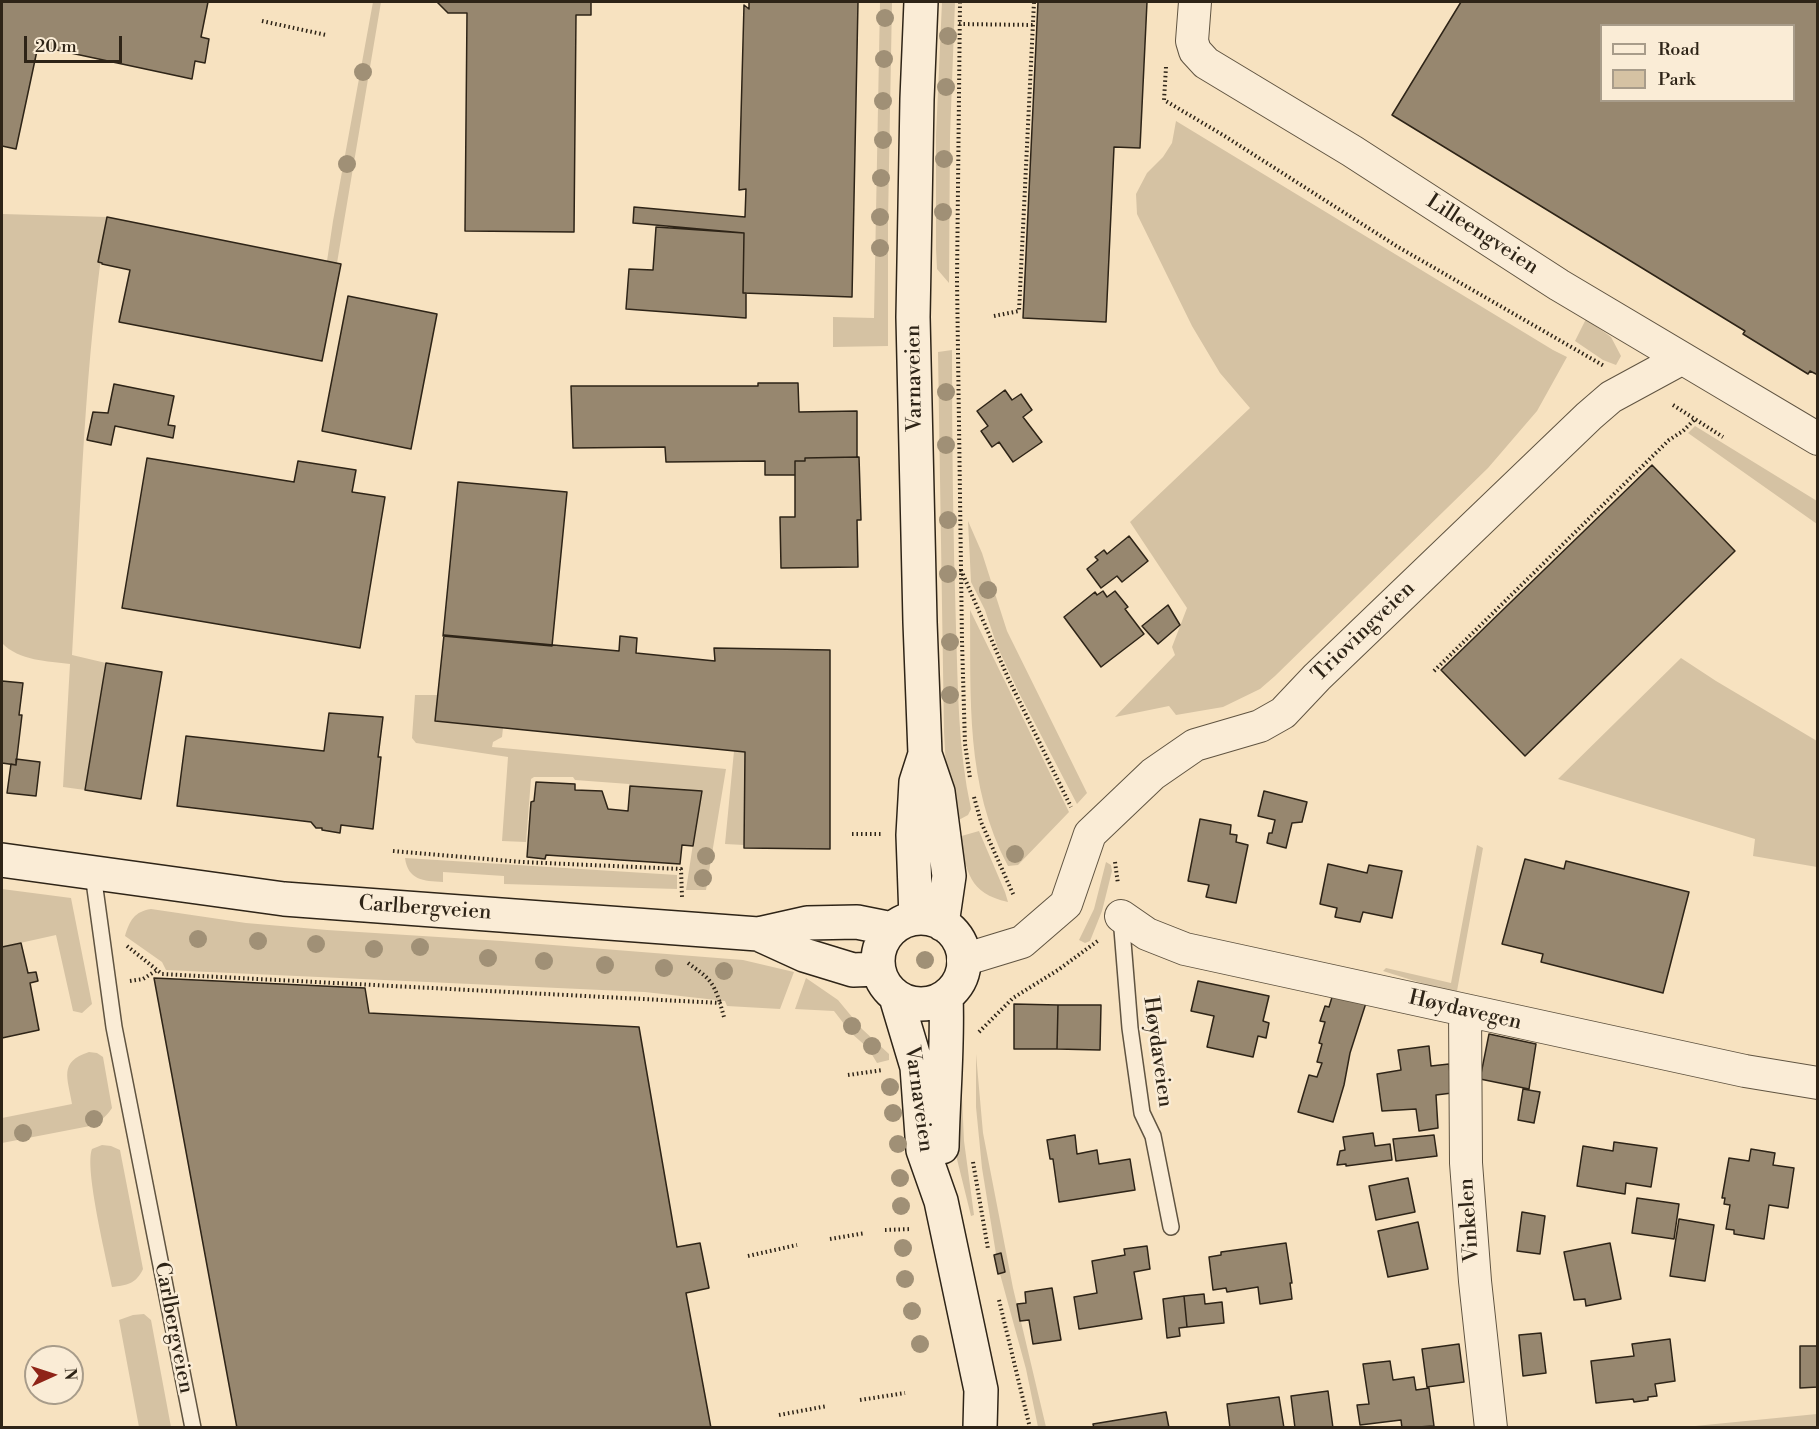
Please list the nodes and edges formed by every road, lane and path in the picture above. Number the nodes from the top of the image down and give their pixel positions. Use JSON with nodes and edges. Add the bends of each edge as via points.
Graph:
{"nodes":[{"id":1,"x":921,"y":2,"type":"edge"},
{"id":2,"x":960,"y":2,"type":"edge"},
{"id":3,"x":1034,"y":2,"type":"edge"},
{"id":4,"x":1195,"y":2,"type":"edge"},
{"id":5,"x":262,"y":21,"type":"dead end"},
{"id":6,"x":959,"y":24,"type":"junction"},
{"id":7,"x":1033,"y":26,"type":"junction"},
{"id":8,"x":326,"y":35,"type":"dead end"},
{"id":9,"x":1167,"y":57,"type":"dead end"},
{"id":10,"x":994,"y":316,"type":"dead end"},
{"id":11,"x":1681,"y":359,"type":"junction"},
{"id":12,"x":1605,"y":366,"type":"dead end"},
{"id":13,"x":1673,"y":405,"type":"dead end"},
{"id":14,"x":1695,"y":419,"type":"junction"},
{"id":15,"x":1723,"y":437,"type":"dead end"},
{"id":16,"x":1818,"y":439,"type":"edge"},
{"id":17,"x":961,"y":570,"type":"junction"},
{"id":18,"x":1434,"y":671,"type":"dead end"},
{"id":19,"x":971,"y":783,"type":"dead end"},
{"id":20,"x":973,"y":793,"type":"dead end"},
{"id":21,"x":1075,"y":816,"type":"dead end"},
{"id":22,"x":393,"y":851,"type":"dead end"},
{"id":23,"x":2,"y":860,"type":"edge"},
{"id":24,"x":93,"y":874,"type":"junction"},
{"id":25,"x":1014,"y":896,"type":"dead end"},
{"id":26,"x":682,"y":898,"type":"dead end"},
{"id":27,"x":1121,"y":916,"type":"junction"},
{"id":28,"x":917,"y":924,"type":"junction"},
{"id":29,"x":758,"y":934,"type":"junction"},
{"id":30,"x":119,"y":940,"type":"dead end"},
{"id":31,"x":682,"y":959,"type":"dead end"},
{"id":32,"x":963,"y":960,"type":"junction"},
{"id":33,"x":878,"y":969,"type":"junction"},
{"id":34,"x":946,"y":996,"type":"junction"},
{"id":35,"x":896,"y":997,"type":"junction"},
{"id":36,"x":720,"y":1003,"type":"junction"},
{"id":37,"x":1465,"y":1011,"type":"junction"},
{"id":38,"x":724,"y":1017,"type":"dead end"},
{"id":39,"x":975,"y":1039,"type":"dead end"},
{"id":40,"x":887,"y":1070,"type":"dead end"},
{"id":41,"x":848,"y":1075,"type":"dead end"},
{"id":42,"x":1818,"y":1083,"type":"edge"},
{"id":43,"x":972,"y":1158,"type":"dead end"},
{"id":44,"x":941,"y":1201,"type":"junction"},
{"id":45,"x":1171,"y":1227,"type":"dead end"},
{"id":46,"x":912,"y":1229,"type":"dead end"},
{"id":47,"x":885,"y":1230,"type":"dead end"},
{"id":48,"x":865,"y":1233,"type":"dead end"},
{"id":49,"x":831,"y":1239,"type":"dead end"},
{"id":50,"x":797,"y":1245,"type":"dead end"},
{"id":51,"x":748,"y":1256,"type":"dead end"},
{"id":52,"x":989,"y":1257,"type":"dead end"},
{"id":53,"x":996,"y":1290,"type":"dead end"},
{"id":54,"x":981,"y":1390,"type":"junction"},
{"id":55,"x":905,"y":1393,"type":"dead end"},
{"id":56,"x":860,"y":1400,"type":"dead end"},
{"id":57,"x":827,"y":1406,"type":"dead end"},
{"id":58,"x":780,"y":1415,"type":"dead end"},
{"id":59,"x":193,"y":1428,"type":"edge"},
{"id":60,"x":980,"y":1428,"type":"edge"},
{"id":61,"x":1002,"y":1428,"type":"edge"},
{"id":62,"x":1030,"y":1428,"type":"edge"},
{"id":63,"x":1491,"y":1428,"type":"edge"}],
"edges":[{"from":1,"to":28,"type":"street","name":"Varnaveien","via":[[914,317],[920,622],[925,754],[938,792],[949,876]]},
{"from":2,"to":6,"type":"path"},
{"from":3,"to":7,"type":"path"},
{"from":4,"to":11,"type":"street","name":"Lilleengveien","via":[[1192,41],[1206,63]]},
{"from":5,"to":8,"type":"path"},
{"from":6,"to":7,"type":"path"},
{"from":6,"to":17,"type":"path"},
{"from":7,"to":10,"type":"path","via":[[1020,311]]},
{"from":9,"to":12,"type":"path","via":[[1164,100],[1398,247]]},
{"from":11,"to":16,"type":"street","name":"Lilleengveien"},
{"from":11,"to":32,"type":"street","name":"Triovingveien","via":[[1611,397],[1589,416],[1282,713],[1260,726],[1195,745],[1153,774],[1090,834],[1066,904],[1022,942]]},
{"from":13,"to":14,"type":"path"},
{"from":14,"to":15,"type":"path"},
{"from":14,"to":18,"type":"path"},
{"from":17,"to":19,"type":"path","via":[[965,744]]},
{"from":17,"to":21,"type":"path"},
{"from":20,"to":25,"type":"path","via":[[981,822]]},
{"from":22,"to":26,"type":"path","via":[[681,869]]},
{"from":23,"to":24,"type":"street","name":"Carlbergveien"},
{"from":24,"to":29,"type":"street","name":"Carlbergveien","via":[[284,898]]},
{"from":24,"to":59,"type":"lane","name":"Carlbergveien","via":[[114,1027]]},
{"from":27,"to":37,"type":"street","name":"Høydavegen","via":[[1147,934],[1185,949]]},
{"from":27,"to":39,"type":"path","via":[[1087,950],[1013,998]]},
{"from":27,"to":45,"type":"lane","name":"Høydaveien","via":[[1142,1113],[1153,1136]]},
{"from":28,"to":29,"type":"street","name":"Carlbergveien","via":[[807,923]]},
{"from":28,"to":32,"type":"street","via":[[957,938]]},
{"from":28,"to":33,"type":"street","via":[[884,938]]},
{"from":29,"to":33,"type":"street","name":"Carlbergveien","via":[[804,955],[853,970]]},
{"from":30,"to":36,"type":"path","via":[[162,974]]},
{"from":31,"to":36,"type":"path","via":[[709,978]]},
{"from":32,"to":34,"type":"street","via":[[960,978]]},
{"from":33,"to":35,"type":"street"},
{"from":34,"to":35,"type":"street","via":[[922,1004]]},
{"from":34,"to":44,"type":"street","name":"Varnaveien"},
{"from":35,"to":44,"type":"street","name":"Varnaveien","via":[[917,1067],[923,1150]]},
{"from":36,"to":38,"type":"path"},
{"from":37,"to":42,"type":"street","name":"Høydavegen"},
{"from":37,"to":63,"type":"street","name":"Vinkelen","via":[[1466,1163],[1474,1281]]},
{"from":40,"to":41,"type":"path"},
{"from":43,"to":52,"type":"path"},
{"from":44,"to":54,"type":"street","name":"Varnaveien"},
{"from":46,"to":47,"type":"path"},
{"from":48,"to":49,"type":"path"},
{"from":50,"to":51,"type":"path"},
{"from":53,"to":62,"type":"path"},
{"from":54,"to":60,"type":"street","name":"Varnaveien"},
{"from":54,"to":61,"type":"street","name":"Varnaveien"},
{"from":55,"to":56,"type":"path"},
{"from":57,"to":58,"type":"path"}]}
